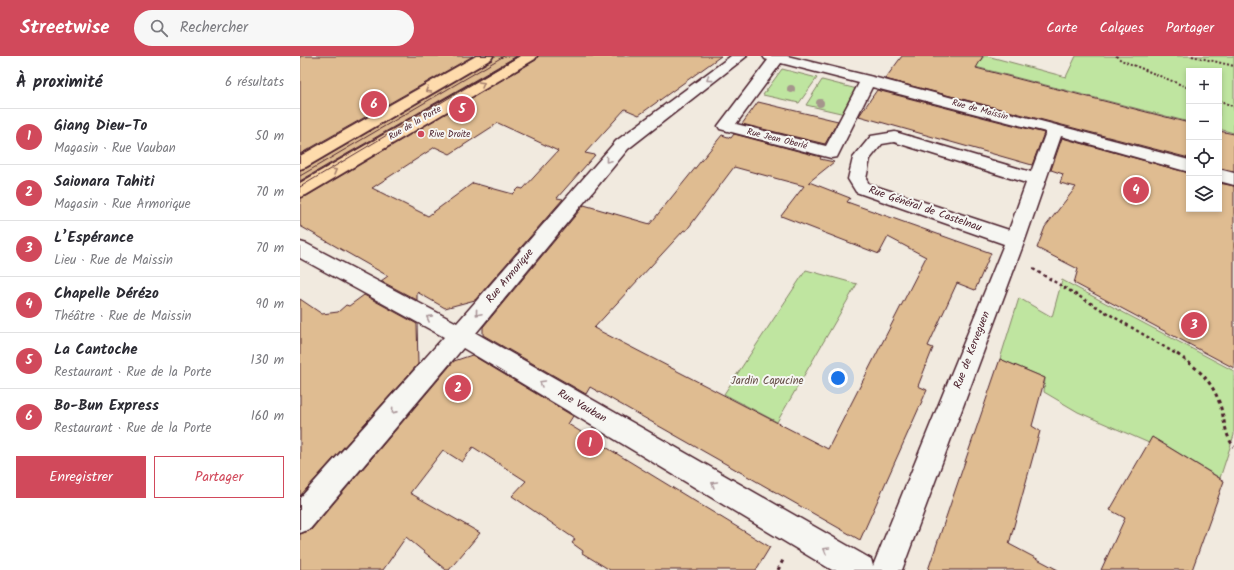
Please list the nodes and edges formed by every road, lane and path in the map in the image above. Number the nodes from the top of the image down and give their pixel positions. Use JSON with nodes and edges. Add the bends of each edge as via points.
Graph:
{"nodes":[{"id":1,"x":486,"y":56,"type":"edge"},
{"id":2,"x":530,"y":56,"type":"edge"},
{"id":3,"x":740,"y":56,"type":"edge"},
{"id":4,"x":1116,"y":56,"type":"edge"},
{"id":5,"x":1192,"y":56,"type":"edge"},
{"id":6,"x":774,"y":57,"type":"edge"},
{"id":7,"x":1234,"y":66,"type":"edge"},
{"id":8,"x":868,"y":80,"type":"junction"},
{"id":9,"x":1186,"y":87,"type":"edge"},
{"id":10,"x":1222,"y":101,"type":"edge"},
{"id":11,"x":1234,"y":107,"type":"edge"},
{"id":12,"x":1055,"y":129,"type":"junction"},
{"id":13,"x":300,"y":163,"type":"edge"},
{"id":14,"x":1186,"y":165,"type":"edge"},
{"id":15,"x":1222,"y":176,"type":"edge"},
{"id":16,"x":1234,"y":179,"type":"edge"},
{"id":17,"x":1036,"y":180,"type":"junction"},
{"id":18,"x":300,"y":191,"type":"edge"},
{"id":19,"x":1014,"y":240,"type":"junction"},
{"id":20,"x":300,"y":249,"type":"edge"},
{"id":21,"x":1032,"y":268,"type":"dead end"},
{"id":22,"x":460,"y":335,"type":"junction"},
{"id":23,"x":1234,"y":447,"type":"edge"},
{"id":24,"x":300,"y":519,"type":"edge"},
{"id":25,"x":860,"y":570,"type":"edge"},
{"id":26,"x":887,"y":570,"type":"edge"}],
"edges":[{"from":1,"to":13,"type":"main road","one_way":true},
{"from":18,"to":2,"type":"main road","name":"Rue de la Porte","one_way":true},
{"from":3,"to":22,"type":"street","name":"Rue Armorique","one_way":true,"via":[[622,145]]},
{"from":4,"to":9,"type":"path"},
{"from":5,"to":7,"type":"path"},
{"from":6,"to":8,"type":"street","name":"Rue de Maissin"},
{"from":6,"to":8,"type":"street","name":"Rue Jean Oberlé","via":[[726,126],[832,153]]},
{"from":8,"to":12,"type":"street","name":"Rue de Maissin"},
{"from":10,"to":11,"type":"path"},
{"from":12,"to":14,"type":"street","name":"Rue de Maissin"},
{"from":12,"to":17,"type":"street","name":"Rue de Kerveguen"},
{"from":15,"to":16,"type":"street"},
{"from":17,"to":19,"type":"street","name":"Rue de Kerveguen"},
{"from":17,"to":19,"type":"street","name":"Rue Général de Castelnau","via":[[895,137],[877,140],[862,158],[857,179],[862,188]]},
{"from":19,"to":26,"type":"street","name":"Rue de Kerveguen"},
{"from":22,"to":20,"type":"street","name":"Rue Vauban","one_way":true},
{"from":21,"to":23,"type":"path","via":[[1175,353],[1202,374],[1215,389],[1222,407],[1229,441]]},
{"from":22,"to":24,"type":"street","name":"Rue Armorique","one_way":true},
{"from":25,"to":22,"type":"street","name":"Rue Vauban","one_way":true}]}
